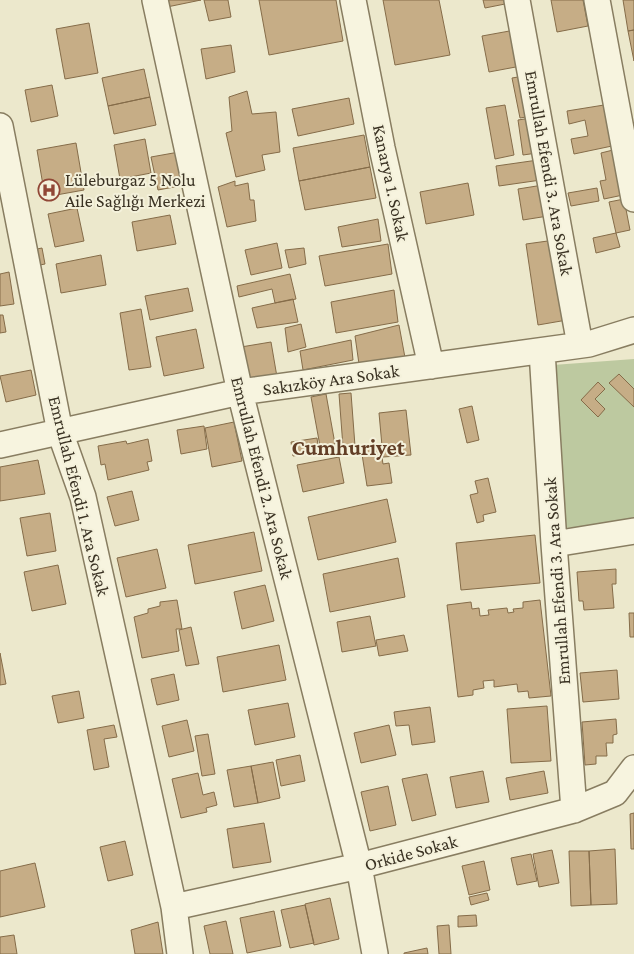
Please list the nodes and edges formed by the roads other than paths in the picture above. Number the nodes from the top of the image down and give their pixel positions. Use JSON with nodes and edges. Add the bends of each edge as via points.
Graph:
{"nodes":[{"id":1,"x":155,"y":0,"type":"edge"},
{"id":2,"x":353,"y":0,"type":"edge"},
{"id":3,"x":517,"y":0,"type":"edge"},
{"id":4,"x":597,"y":0,"type":"edge"},
{"id":5,"x":623,"y":83,"type":"edge"},
{"id":6,"x":0,"y":126,"type":"edge"},
{"id":7,"x":634,"y":199,"type":"edge"},
{"id":8,"x":634,"y":330,"type":"edge"},
{"id":9,"x":580,"y":346,"type":"junction"},
{"id":10,"x":542,"y":351,"type":"junction"},
{"id":11,"x":431,"y":366,"type":"junction"},
{"id":12,"x":240,"y":392,"type":"junction"},
{"id":13,"x":60,"y":432,"type":"junction"},
{"id":14,"x":0,"y":445,"type":"edge"},
{"id":15,"x":634,"y":531,"type":"edge"},
{"id":16,"x":554,"y":544,"type":"junction"},
{"id":17,"x":634,"y":768,"type":"edge"},
{"id":18,"x":574,"y":810,"type":"junction"},
{"id":19,"x":359,"y":866,"type":"junction"},
{"id":20,"x":174,"y":907,"type":"junction"},
{"id":21,"x":180,"y":954,"type":"edge"},
{"id":22,"x":375,"y":954,"type":"edge"}],
"edges":[{"from":1,"to":12,"type":"street","name":"Emrullah Efendi 2. Ara Sokak"},
{"from":2,"to":11,"type":"street","name":"Kanarya 1. Sokak"},
{"from":3,"to":9,"type":"street","name":"Emrullah Efendi 3. Ara Sokak"},
{"from":4,"to":5,"type":"street"},
{"from":5,"to":7,"type":"street"},
{"from":6,"to":13,"type":"street","name":"Emrullah Efendi 1. Ara Sokak"},
{"from":8,"to":9,"type":"street","name":"Sakızköy Ara Sokak"},
{"from":9,"to":10,"type":"street","name":"Sakızköy Ara Sokak"},
{"from":10,"to":11,"type":"street","name":"Sakızköy Ara Sokak"},
{"from":10,"to":16,"type":"street","name":"Emrullah Efendi 3. Ara Sokak"},
{"from":11,"to":12,"type":"street","name":"Sakızköy Ara Sokak"},
{"from":12,"to":13,"type":"street","name":"Sakızköy Ara Sokak"},
{"from":12,"to":19,"type":"street","name":"Emrullah Efendi 2. Ara Sokak"},
{"from":13,"to":14,"type":"street","name":"Sakızköy Ara Sokak"},
{"from":13,"to":20,"type":"street","name":"Emrullah Efendi 1. Ara Sokak","via":[[83,498]]},
{"from":15,"to":16,"type":"street"},
{"from":16,"to":18,"type":"street","name":"Emrullah Efendi 3. Ara Sokak"},
{"from":17,"to":18,"type":"street","name":"Orkide Sokak","via":[[615,793]]},
{"from":18,"to":19,"type":"street","name":"Orkide Sokak"},
{"from":19,"to":20,"type":"street","name":"Orkide Sokak"},
{"from":19,"to":22,"type":"street","name":"Emrullah Efendi 2. Ara Sokak"},
{"from":20,"to":21,"type":"street","name":"Emrullah Efendi 1. Ara Sokak"}]}
